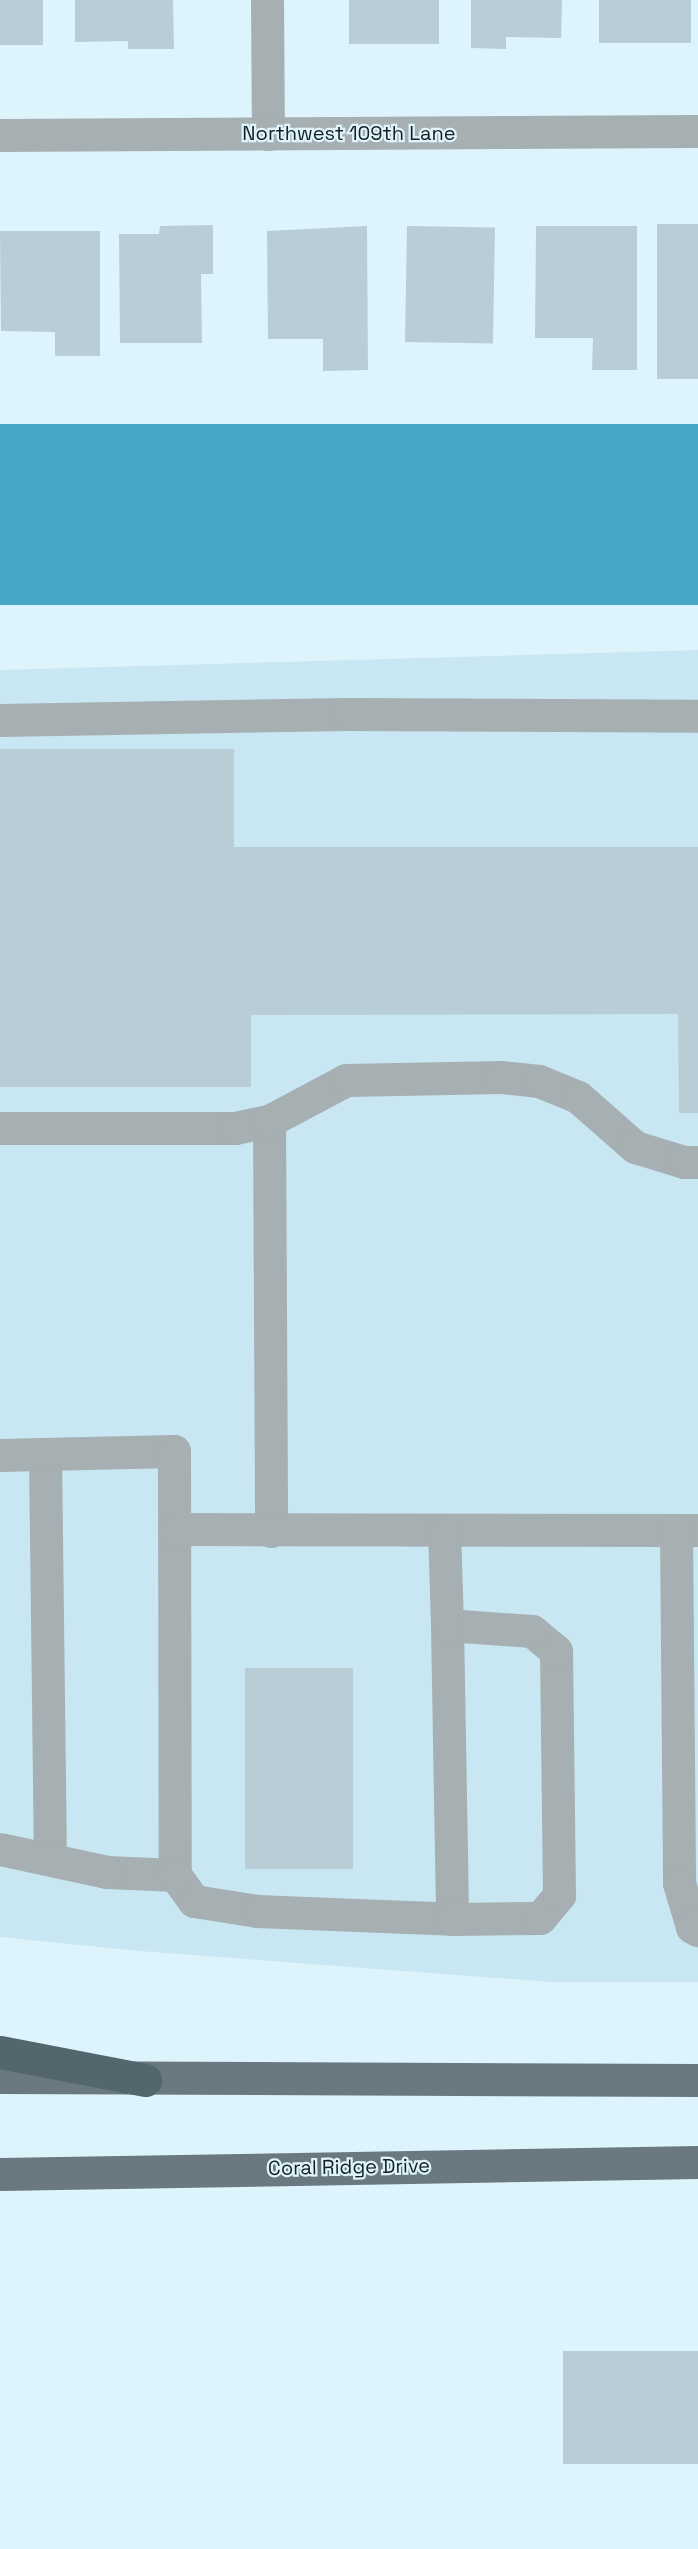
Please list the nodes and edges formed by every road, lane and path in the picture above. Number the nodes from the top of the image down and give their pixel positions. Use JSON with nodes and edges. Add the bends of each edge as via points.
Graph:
{"nodes":[{"id":1,"x":267,"y":0,"type":"edge"},
{"id":2,"x":698,"y":130,"type":"edge"},
{"id":3,"x":268,"y":134,"type":"junction"},
{"id":4,"x":0,"y":135,"type":"edge"},
{"id":5,"x":698,"y":716,"type":"edge"},
{"id":6,"x":0,"y":720,"type":"edge"},
{"id":7,"x":269,"y":1121,"type":"junction"},
{"id":8,"x":0,"y":1128,"type":"edge"},
{"id":9,"x":698,"y":1162,"type":"edge"},
{"id":10,"x":45,"y":1454,"type":"junction"},
{"id":11,"x":0,"y":1455,"type":"edge"},
{"id":12,"x":174,"y":1529,"type":"junction"},
{"id":13,"x":687,"y":1530,"type":"edge"},
{"id":14,"x":271,"y":1531,"type":"junction"},
{"id":15,"x":444,"y":1531,"type":"junction"},
{"id":16,"x":687,"y":1613,"type":"edge"},
{"id":17,"x":447,"y":1626,"type":"junction"},
{"id":18,"x":0,"y":1849,"type":"edge"},
{"id":19,"x":50,"y":1859,"type":"junction"},
{"id":20,"x":175,"y":1875,"type":"junction"},
{"id":21,"x":452,"y":1919,"type":"junction"},
{"id":22,"x":698,"y":1930,"type":"edge"},
{"id":23,"x":0,"y":2052,"type":"edge"},
{"id":24,"x":0,"y":2077,"type":"edge"},
{"id":25,"x":145,"y":2080,"type":"junction"},
{"id":26,"x":698,"y":2080,"type":"edge"},
{"id":27,"x":698,"y":2162,"type":"edge"},
{"id":28,"x":0,"y":2175,"type":"edge"}],
"edges":[{"from":1,"to":3,"type":"street"},
{"from":2,"to":3,"type":"street","name":"Northwest 109th Lane"},
{"from":3,"to":4,"type":"street","name":"Northwest 109th Lane"},
{"from":5,"to":6,"type":"street","via":[[347,714]]},
{"from":7,"to":8,"type":"street","via":[[235,1128]]},
{"from":7,"to":9,"type":"street","via":[[346,1080],[501,1077],[539,1081],[578,1097],[635,1147],[684,1162]]},
{"from":7,"to":14,"type":"street"},
{"from":10,"to":11,"type":"street"},
{"from":10,"to":12,"type":"street","via":[[174,1451]]},
{"from":10,"to":19,"type":"street"},
{"from":12,"to":14,"type":"street"},
{"from":12,"to":20,"type":"street"},
{"from":13,"to":15,"type":"street"},
{"from":13,"to":16,"type":"street"},
{"from":14,"to":15,"type":"street"},
{"from":15,"to":17,"type":"street"},
{"from":16,"to":22,"type":"street","via":[[679,1883],[692,1927]]},
{"from":17,"to":21,"type":"street"},
{"from":17,"to":21,"type":"street","via":[[532,1631],[556,1651],[559,1895],[540,1918]]},
{"from":18,"to":19,"type":"street"},
{"from":19,"to":20,"type":"street","via":[[107,1872]]},
{"from":20,"to":21,"type":"street","via":[[195,1901],[257,1911]]},
{"from":23,"to":25,"type":"highway"},
{"from":24,"to":25,"type":"main road"},
{"from":25,"to":26,"type":"main road"},
{"from":27,"to":28,"type":"main road","name":"Coral Ridge Drive"}]}
